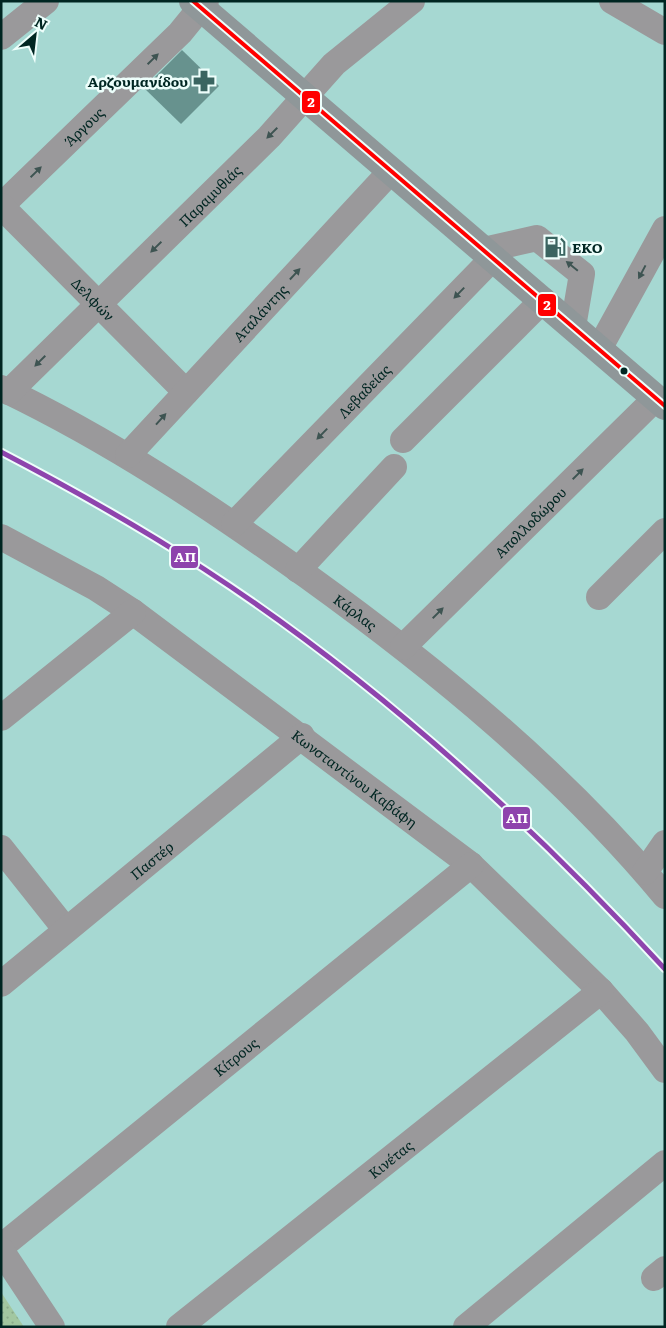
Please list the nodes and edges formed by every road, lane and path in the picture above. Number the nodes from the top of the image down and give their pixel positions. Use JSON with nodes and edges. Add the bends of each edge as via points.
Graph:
{"nodes":[{"id":1,"x":46,"y":1,"type":"edge"},
{"id":2,"x":412,"y":1,"type":"edge"},
{"id":3,"x":612,"y":1,"type":"edge"},
{"id":4,"x":200,"y":4,"type":"edge"},
{"id":5,"x":665,"y":32,"type":"edge"},
{"id":6,"x":1,"y":37,"type":"edge"},
{"id":7,"x":306,"y":98,"type":"junction"},
{"id":8,"x":391,"y":170,"type":"junction"},
{"id":9,"x":1,"y":206,"type":"edge"},
{"id":10,"x":665,"y":229,"type":"edge"},
{"id":11,"x":489,"y":254,"type":"junction"},
{"id":12,"x":543,"y":300,"type":"junction"},
{"id":13,"x":99,"y":303,"type":"junction"},
{"id":14,"x":573,"y":327,"type":"junction"},
{"id":15,"x":599,"y":349,"type":"junction"},
{"id":16,"x":5,"y":390,"type":"edge"},
{"id":17,"x":186,"y":392,"type":"junction"},
{"id":18,"x":660,"y":402,"type":"edge"},
{"id":19,"x":403,"y":440,"type":"dead end"},
{"id":20,"x":128,"y":456,"type":"junction"},
{"id":21,"x":394,"y":467,"type":"dead end"},
{"id":22,"x":234,"y":524,"type":"junction"},
{"id":23,"x":665,"y":530,"type":"edge"},
{"id":24,"x":1,"y":537,"type":"edge"},
{"id":25,"x":298,"y":570,"type":"junction"},
{"id":26,"x":599,"y":596,"type":"dead end"},
{"id":27,"x":133,"y":612,"type":"junction"},
{"id":28,"x":403,"y":647,"type":"junction"},
{"id":29,"x":1,"y":718,"type":"edge"},
{"id":30,"x":302,"y":736,"type":"junction"},
{"id":31,"x":665,"y":844,"type":"edge"},
{"id":32,"x":1,"y":848,"type":"edge"},
{"id":33,"x":471,"y":865,"type":"junction"},
{"id":34,"x":645,"y":872,"type":"junction"},
{"id":35,"x":665,"y":896,"type":"edge"},
{"id":36,"x":66,"y":930,"type":"junction"},
{"id":37,"x":1,"y":984,"type":"edge"},
{"id":38,"x":601,"y":991,"type":"junction"},
{"id":39,"x":665,"y":1070,"type":"edge"},
{"id":40,"x":665,"y":1163,"type":"edge"},
{"id":41,"x":1,"y":1249,"type":"edge"},
{"id":42,"x":52,"y":1327,"type":"edge"},
{"id":43,"x":179,"y":1327,"type":"edge"},
{"id":44,"x":466,"y":1327,"type":"edge"}],
"edges":[{"from":1,"to":6,"type":"street"},
{"from":2,"to":7,"type":"street","name":"Παραμυθιάς","via":[[334,64]]},
{"from":3,"to":5,"type":"street"},
{"from":4,"to":7,"type":"main road"},
{"from":9,"to":4,"type":"street","name":"Άργους","one_way":true,"via":[[180,33]]},
{"from":7,"to":8,"type":"main road"},
{"from":7,"to":13,"type":"street","name":"Παραμυθιάς","one_way":true},
{"from":8,"to":11,"type":"main road"},
{"from":17,"to":8,"type":"street","name":"Αταλάντης","one_way":true},
{"from":9,"to":13,"type":"street","name":"Δελφών"},
{"from":10,"to":15,"type":"street","one_way":true},
{"from":11,"to":12,"type":"main road"},
{"from":14,"to":11,"type":"street","one_way":true,"via":[[582,274],[537,238]]},
{"from":11,"to":22,"type":"street","name":"Λεβαδείας","one_way":true},
{"from":12,"to":14,"type":"main road"},
{"from":12,"to":19,"type":"street"},
{"from":13,"to":16,"type":"street","name":"Παραμυθιάς","one_way":true},
{"from":13,"to":17,"type":"street","name":"Δελφών"},
{"from":14,"to":15,"type":"main road"},
{"from":15,"to":18,"type":"main road"},
{"from":16,"to":20,"type":"street","name":"Κάρλας"},
{"from":20,"to":17,"type":"street","name":"Αταλάντης","one_way":true},
{"from":28,"to":18,"type":"street","name":"Απολλοδώρου","one_way":true},
{"from":20,"to":22,"type":"street","name":"Κάρλας"},
{"from":21,"to":25,"type":"street"},
{"from":22,"to":25,"type":"street","name":"Κάρλας"},
{"from":23,"to":26,"type":"street"},
{"from":24,"to":27,"type":"street","name":"Κωνσταντίνου Καβάφη","via":[[96,588]]},
{"from":25,"to":28,"type":"street","name":"Κάρλας"},
{"from":27,"to":29,"type":"street"},
{"from":27,"to":30,"type":"street","name":"Κωνσταντίνου Καβάφη"},
{"from":28,"to":34,"type":"street","name":"Κάρλας","via":[[558,782]]},
{"from":30,"to":33,"type":"street","name":"Κωνσταντίνου Καβάφη"},
{"from":30,"to":36,"type":"street","name":"Παστέρ"},
{"from":31,"to":34,"type":"street"},
{"from":32,"to":36,"type":"street"},
{"from":33,"to":38,"type":"street","name":"Κωνσταντίνου Καβάφη"},
{"from":33,"to":41,"type":"street","name":"Κίτρους"},
{"from":34,"to":35,"type":"street","name":"Κάρλας"},
{"from":36,"to":37,"type":"street","name":"Παστέρ"},
{"from":38,"to":39,"type":"street","name":"Κωνσταντίνου Καβάφη"},
{"from":38,"to":43,"type":"street","name":"Κινέτας"},
{"from":40,"to":44,"type":"street"},
{"from":41,"to":42,"type":"street"}]}
